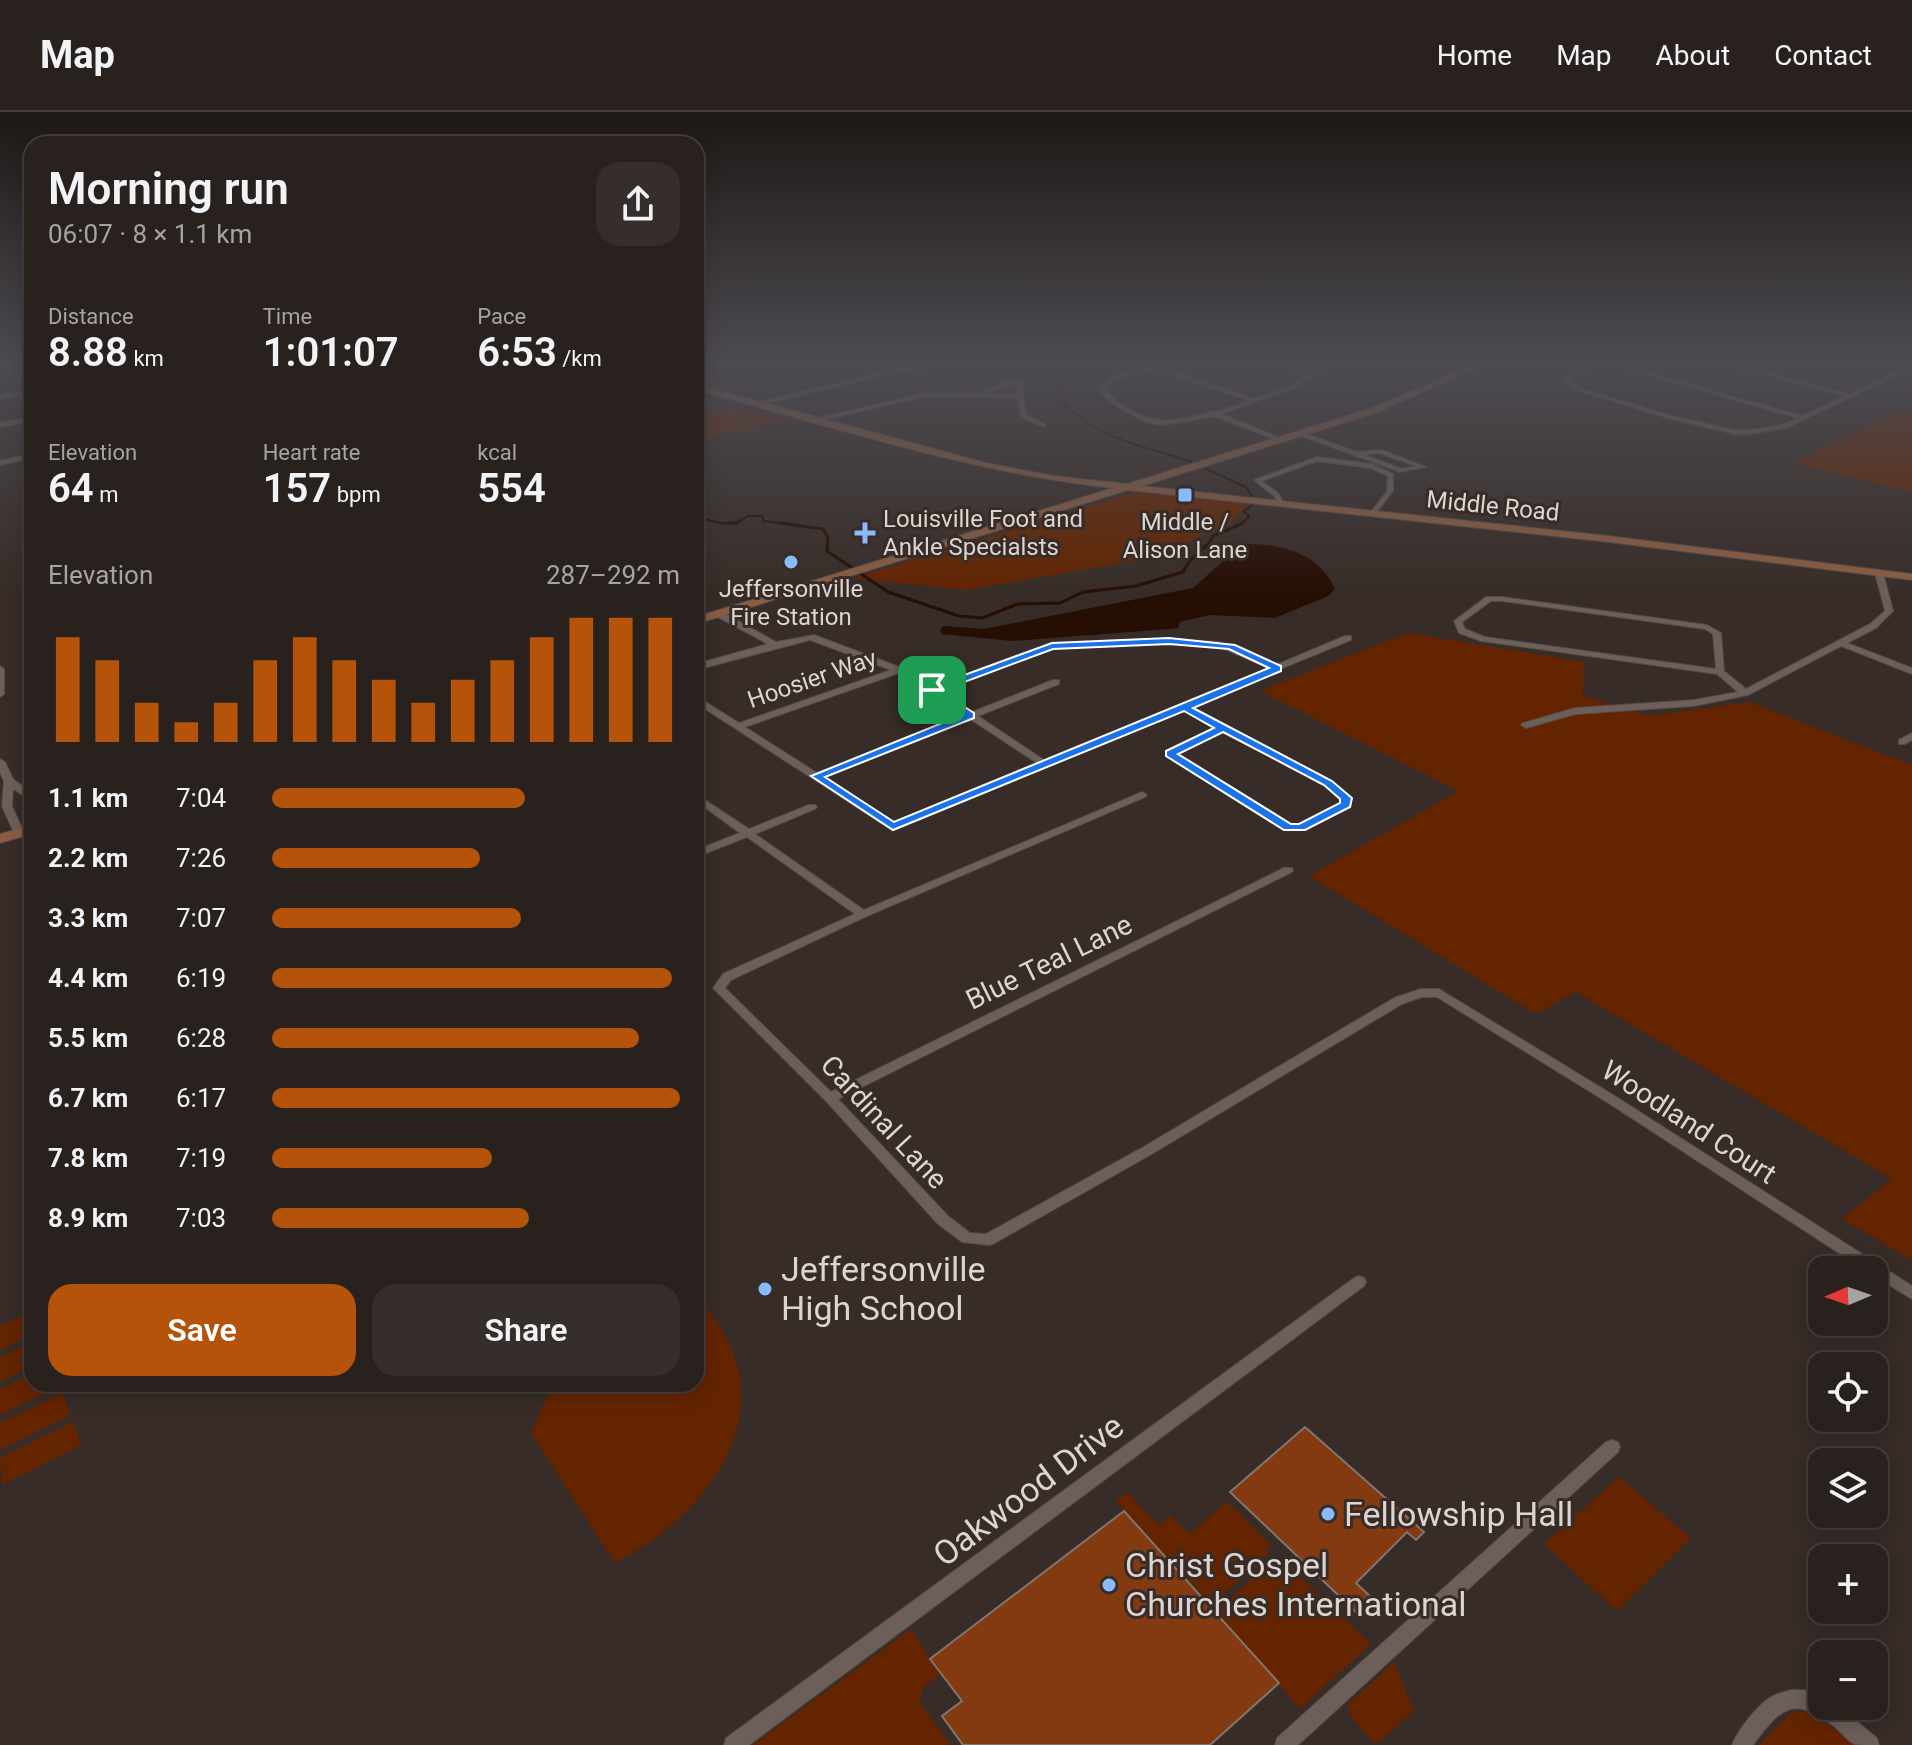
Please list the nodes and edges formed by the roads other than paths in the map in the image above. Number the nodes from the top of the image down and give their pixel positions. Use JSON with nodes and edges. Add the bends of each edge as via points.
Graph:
{"nodes":[{"id":1,"x":893,"y":441,"type":"edge"},
{"id":2,"x":1277,"y":441,"type":"edge"},
{"id":3,"x":1322,"y":441,"type":"edge"},
{"id":4,"x":1359,"y":454,"type":"junction"},
{"id":5,"x":24,"y":458,"type":"edge"},
{"id":6,"x":0,"y":463,"type":"edge"},
{"id":7,"x":1171,"y":475,"type":"junction"},
{"id":8,"x":1065,"y":481,"type":"junction"},
{"id":9,"x":1123,"y":488,"type":"junction"},
{"id":10,"x":1182,"y":495,"type":"junction"},
{"id":11,"x":1087,"y":500,"type":"junction"},
{"id":12,"x":1281,"y":504,"type":"junction"},
{"id":13,"x":1374,"y":512,"type":"junction"},
{"id":14,"x":1879,"y":573,"type":"junction"},
{"id":15,"x":1912,"y":577,"type":"edge"},
{"id":16,"x":719,"y":614,"type":"junction"},
{"id":17,"x":704,"y":619,"type":"edge"},
{"id":18,"x":1348,"y":638,"type":"dead end"},
{"id":19,"x":1841,"y":643,"type":"junction"},
{"id":20,"x":775,"y":645,"type":"junction"},
{"id":21,"x":704,"y":665,"type":"edge"},
{"id":22,"x":1277,"y":668,"type":"junction"},
{"id":23,"x":0,"y":669,"type":"edge"},
{"id":24,"x":900,"y":670,"type":"junction"},
{"id":25,"x":1912,"y":671,"type":"edge"},
{"id":26,"x":1720,"y":672,"type":"junction"},
{"id":27,"x":1056,"y":682,"type":"dead end"},
{"id":28,"x":1,"y":687,"type":"edge"},
{"id":29,"x":932,"y":690,"type":"junction"},
{"id":30,"x":1745,"y":693,"type":"junction"},
{"id":31,"x":704,"y":704,"type":"edge"},
{"id":32,"x":1185,"y":707,"type":"junction"},
{"id":33,"x":970,"y":715,"type":"junction"},
{"id":34,"x":1526,"y":725,"type":"dead end"},
{"id":35,"x":738,"y":726,"type":"junction"},
{"id":36,"x":1223,"y":728,"type":"junction"},
{"id":37,"x":1912,"y":736,"type":"edge"},
{"id":38,"x":1902,"y":742,"type":"dead end"},
{"id":39,"x":0,"y":762,"type":"edge"},
{"id":40,"x":1044,"y":764,"type":"junction"},
{"id":41,"x":817,"y":776,"type":"junction"},
{"id":42,"x":9,"y":781,"type":"junction"},
{"id":43,"x":24,"y":792,"type":"edge"},
{"id":44,"x":1142,"y":795,"type":"dead end"},
{"id":45,"x":704,"y":803,"type":"edge"},
{"id":46,"x":812,"y":807,"type":"dead end"},
{"id":47,"x":24,"y":828,"type":"edge"},
{"id":48,"x":24,"y":832,"type":"edge"},
{"id":49,"x":747,"y":833,"type":"junction"},
{"id":50,"x":0,"y":839,"type":"edge"},
{"id":51,"x":704,"y":851,"type":"edge"},
{"id":52,"x":1288,"y":870,"type":"dead end"},
{"id":53,"x":863,"y":914,"type":"junction"},
{"id":54,"x":1439,"y":993,"type":"joint"},
{"id":55,"x":830,"y":1098,"type":"junction"},
{"id":56,"x":1359,"y":1282,"type":"dead end"},
{"id":57,"x":1912,"y":1293,"type":"edge"},
{"id":58,"x":1612,"y":1447,"type":"dead end"},
{"id":59,"x":733,"y":1745,"type":"edge"},
{"id":60,"x":1284,"y":1745,"type":"edge"},
{"id":61,"x":1741,"y":1745,"type":"edge"},
{"id":62,"x":1870,"y":1745,"type":"edge"}],
"edges":[{"from":1,"to":8,"type":"main road","name":"Middle Road"},
{"from":2,"to":7,"type":"main road"},
{"from":3,"to":4,"type":"street"},
{"from":4,"to":4,"type":"street","via":[[1402,471],[1423,467],[1380,451]]},
{"from":5,"to":6,"type":"street"},
{"from":7,"to":9,"type":"main road"},
{"from":7,"to":10,"type":"main road","via":[[1159,483],[1161,488]]},
{"from":8,"to":9,"type":"main road","name":"Middle Road"},
{"from":8,"to":11,"type":"main road","via":[[1094,491]]},
{"from":9,"to":10,"type":"main road","name":"Middle Road"},
{"from":9,"to":11,"type":"main road"},
{"from":10,"to":12,"type":"main road","name":"Middle Road"},
{"from":11,"to":16,"type":"main road"},
{"from":12,"to":13,"type":"main road","name":"Middle Road"},
{"from":12,"to":13,"type":"street","via":[[1257,480],[1309,460],[1328,459],[1372,466],[1391,475],[1390,491]]},
{"from":13,"to":14,"type":"main road","name":"Middle Road"},
{"from":14,"to":15,"type":"main road","name":"Middle Road"},
{"from":14,"to":19,"type":"street","via":[[1889,611]]},
{"from":16,"to":17,"type":"main road"},
{"from":16,"to":20,"type":"street"},
{"from":18,"to":22,"type":"street"},
{"from":19,"to":25,"type":"street"},
{"from":19,"to":30,"type":"street"},
{"from":20,"to":21,"type":"street"},
{"from":20,"to":24,"type":"street","via":[[811,637]]},
{"from":22,"to":29,"type":"street","via":[[1218,644],[1052,646]]},
{"from":22,"to":32,"type":"street"},
{"from":23,"to":28,"type":"street"},
{"from":24,"to":29,"type":"street"},
{"from":24,"to":35,"type":"street","name":"Hoosier Way"},
{"from":26,"to":26,"type":"street","via":[[1484,639],[1462,631],[1458,621],[1489,599],[1502,599],[1707,627],[1717,633]]},
{"from":26,"to":30,"type":"street"},
{"from":27,"to":33,"type":"street"},
{"from":29,"to":33,"type":"street"},
{"from":30,"to":34,"type":"street","via":[[1694,703],[1575,711]]},
{"from":31,"to":35,"type":"street"},
{"from":32,"to":36,"type":"street"},
{"from":32,"to":40,"type":"street"},
{"from":33,"to":40,"type":"street"},
{"from":33,"to":41,"type":"street"},
{"from":35,"to":41,"type":"street"},
{"from":36,"to":36,"type":"street","via":[[1339,790],[1346,805],[1301,828],[1289,827],[1170,754]]},
{"from":37,"to":38,"type":"street"},
{"from":39,"to":42,"type":"street"},
{"from":40,"to":41,"type":"street","via":[[893,826]]},
{"from":42,"to":43,"type":"street"},
{"from":42,"to":47,"type":"street","via":[[7,806]]},
{"from":44,"to":53,"type":"street","name":"Cardinal Lane"},
{"from":45,"to":49,"type":"street"},
{"from":46,"to":49,"type":"street"},
{"from":48,"to":50,"type":"main road"},
{"from":49,"to":51,"type":"street"},
{"from":49,"to":53,"type":"street"},
{"from":52,"to":55,"type":"street","name":"Blue Teal Lane"},
{"from":53,"to":55,"type":"street","name":"Cardinal Lane","via":[[727,977],[719,988]]},
{"from":54,"to":55,"type":"street","name":"Cardinal Lane","via":[[1398,1001],[988,1240],[967,1238],[943,1220]]},
{"from":54,"to":57,"type":"street","name":"Woodland Court"},
{"from":56,"to":59,"type":"street","name":"Oakwood Drive"},
{"from":58,"to":60,"type":"street"},
{"from":61,"to":62,"type":"street","via":[[1771,1709],[1794,1699],[1832,1713]]}]}
